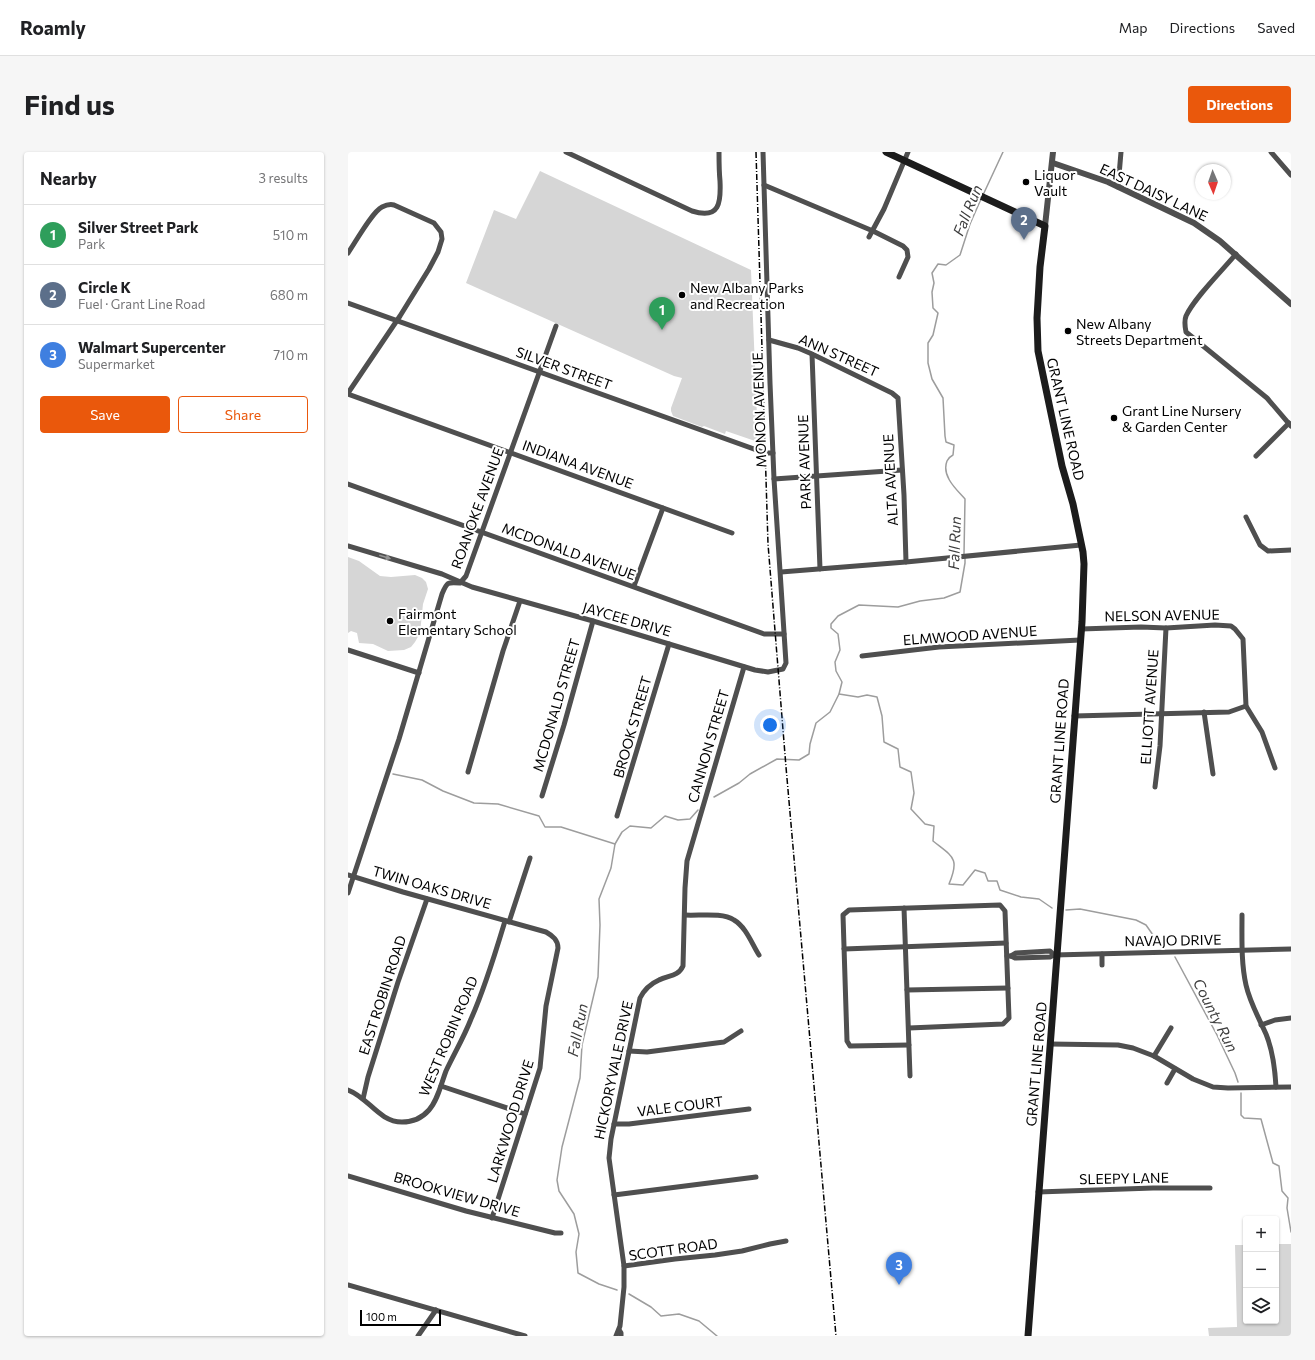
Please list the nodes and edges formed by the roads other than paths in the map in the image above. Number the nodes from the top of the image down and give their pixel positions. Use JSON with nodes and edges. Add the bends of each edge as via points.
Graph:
{"nodes":[{"id":1,"x":566,"y":152,"type":"edge"},
{"id":2,"x":719,"y":152,"type":"edge"},
{"id":3,"x":763,"y":152,"type":"edge"},
{"id":4,"x":886,"y":152,"type":"edge"},
{"id":5,"x":908,"y":152,"type":"edge"},
{"id":6,"x":1054,"y":152,"type":"edge"},
{"id":7,"x":1121,"y":152,"type":"edge"},
{"id":8,"x":1271,"y":152,"type":"edge"},
{"id":9,"x":904,"y":160,"type":"junction"},
{"id":10,"x":1053,"y":163,"type":"junction"},
{"id":11,"x":1291,"y":175,"type":"edge"},
{"id":12,"x":764,"y":185,"type":"junction"},
{"id":13,"x":1118,"y":187,"type":"junction"},
{"id":14,"x":1045,"y":226,"type":"junction"},
{"id":15,"x":873,"y":231,"type":"junction"},
{"id":16,"x":870,"y":237,"type":"dead end"},
{"id":17,"x":348,"y":253,"type":"edge"},
{"id":18,"x":1236,"y":254,"type":"junction"},
{"id":19,"x":899,"y":277,"type":"dead end"},
{"id":20,"x":348,"y":304,"type":"edge"},
{"id":21,"x":1291,"y":304,"type":"edge"},
{"id":22,"x":396,"y":321,"type":"junction"},
{"id":23,"x":556,"y":326,"type":"dead end"},
{"id":24,"x":768,"y":340,"type":"junction"},
{"id":25,"x":812,"y":354,"type":"junction"},
{"id":26,"x":540,"y":372,"type":"junction"},
{"id":27,"x":348,"y":394,"type":"edge"},
{"id":28,"x":898,"y":398,"type":"joint"},
{"id":29,"x":1290,"y":424,"type":"edge"},
{"id":30,"x":510,"y":453,"type":"junction"},
{"id":31,"x":773,"y":453,"type":"junction"},
{"id":32,"x":1256,"y":456,"type":"dead end"},
{"id":33,"x":902,"y":470,"type":"junction"},
{"id":34,"x":817,"y":476,"type":"junction"},
{"id":35,"x":774,"y":479,"type":"junction"},
{"id":36,"x":348,"y":484,"type":"edge"},
{"id":37,"x":663,"y":508,"type":"junction"},
{"id":38,"x":1246,"y":517,"type":"dead end"},
{"id":39,"x":482,"y":532,"type":"junction"},
{"id":40,"x":732,"y":533,"type":"dead end"},
{"id":41,"x":1081,"y":545,"type":"junction"},
{"id":42,"x":348,"y":546,"type":"edge"},
{"id":43,"x":1291,"y":550,"type":"edge"},
{"id":44,"x":906,"y":562,"type":"junction"},
{"id":45,"x":820,"y":569,"type":"junction"},
{"id":46,"x":781,"y":572,"type":"junction"},
{"id":47,"x":461,"y":582,"type":"junction"},
{"id":48,"x":634,"y":586,"type":"junction"},
{"id":49,"x":520,"y":601,"type":"junction"},
{"id":50,"x":593,"y":621,"type":"junction"},
{"id":51,"x":1166,"y":628,"type":"junction"},
{"id":52,"x":1081,"y":629,"type":"junction"},
{"id":53,"x":784,"y":634,"type":"junction"},
{"id":54,"x":1080,"y":640,"type":"junction"},
{"id":55,"x":669,"y":644,"type":"junction"},
{"id":56,"x":348,"y":650,"type":"edge"},
{"id":57,"x":862,"y":656,"type":"dead end"},
{"id":58,"x":786,"y":666,"type":"joint"},
{"id":59,"x":744,"y":667,"type":"junction"},
{"id":60,"x":419,"y":672,"type":"junction"},
{"id":61,"x":1246,"y":706,"type":"junction"},
{"id":62,"x":1204,"y":712,"type":"junction"},
{"id":63,"x":1161,"y":714,"type":"junction"},
{"id":64,"x":1074,"y":716,"type":"junction"},
{"id":65,"x":1275,"y":768,"type":"dead end"},
{"id":66,"x":468,"y":772,"type":"dead end"},
{"id":67,"x":1213,"y":774,"type":"dead end"},
{"id":68,"x":1156,"y":787,"type":"dead end"},
{"id":69,"x":542,"y":796,"type":"dead end"},
{"id":70,"x":617,"y":816,"type":"dead end"},
{"id":71,"x":696,"y":831,"type":"joint"},
{"id":72,"x":530,"y":858,"type":"dead end"},
{"id":73,"x":351,"y":876,"type":"edge"},
{"id":74,"x":348,"y":893,"type":"edge"},
{"id":75,"x":427,"y":899,"type":"junction"},
{"id":76,"x":904,"y":908,"type":"junction"},
{"id":77,"x":685,"y":915,"type":"junction"},
{"id":78,"x":1242,"y":915,"type":"dead end"},
{"id":79,"x":507,"y":922,"type":"junction"},
{"id":80,"x":1006,"y":943,"type":"junction"},
{"id":81,"x":906,"y":947,"type":"junction"},
{"id":82,"x":844,"y":949,"type":"junction"},
{"id":83,"x":1291,"y":949,"type":"edge"},
{"id":84,"x":1242,"y":950,"type":"junction"},
{"id":85,"x":1102,"y":954,"type":"junction"},
{"id":86,"x":759,"y":955,"type":"dead end"},
{"id":87,"x":1055,"y":955,"type":"junction"},
{"id":88,"x":1009,"y":956,"type":"junction"},
{"id":89,"x":1102,"y":965,"type":"dead end"},
{"id":90,"x":1008,"y":988,"type":"junction"},
{"id":91,"x":907,"y":990,"type":"junction"},
{"id":92,"x":1291,"y":1018,"type":"edge"},
{"id":93,"x":1261,"y":1025,"type":"junction"},
{"id":94,"x":909,"y":1028,"type":"junction"},
{"id":95,"x":1170,"y":1028,"type":"dead end"},
{"id":96,"x":740,"y":1031,"type":"dead end"},
{"id":97,"x":1050,"y":1044,"type":"junction"},
{"id":98,"x":909,"y":1045,"type":"junction"},
{"id":99,"x":629,"y":1051,"type":"junction"},
{"id":100,"x":1154,"y":1056,"type":"junction"},
{"id":101,"x":1175,"y":1069,"type":"junction"},
{"id":102,"x":910,"y":1076,"type":"dead end"},
{"id":103,"x":1167,"y":1083,"type":"dead end"},
{"id":104,"x":441,"y":1086,"type":"junction"},
{"id":105,"x":1276,"y":1087,"type":"junction"},
{"id":106,"x":1291,"y":1087,"type":"edge"},
{"id":107,"x":348,"y":1090,"type":"edge"},
{"id":108,"x":364,"y":1098,"type":"junction"},
{"id":109,"x":749,"y":1109,"type":"dead end"},
{"id":110,"x":526,"y":1114,"type":"junction"},
{"id":111,"x":614,"y":1124,"type":"junction"},
{"id":112,"x":348,"y":1176,"type":"edge"},
{"id":113,"x":756,"y":1177,"type":"dead end"},
{"id":114,"x":1210,"y":1188,"type":"dead end"},
{"id":115,"x":1038,"y":1192,"type":"junction"},
{"id":116,"x":614,"y":1195,"type":"junction"},
{"id":117,"x":492,"y":1218,"type":"junction"},
{"id":118,"x":561,"y":1233,"type":"dead end"},
{"id":119,"x":786,"y":1241,"type":"dead end"},
{"id":120,"x":624,"y":1266,"type":"junction"},
{"id":121,"x":348,"y":1285,"type":"edge"},
{"id":122,"x":436,"y":1310,"type":"junction"},
{"id":123,"x":619,"y":1330,"type":"junction"},
{"id":124,"x":516,"y":1335,"type":"edge"},
{"id":125,"x":418,"y":1336,"type":"edge"},
{"id":126,"x":525,"y":1336,"type":"edge"},
{"id":127,"x":616,"y":1336,"type":"edge"},
{"id":128,"x":621,"y":1336,"type":"edge"},
{"id":129,"x":1028,"y":1336,"type":"edge"}],
"edges":[{"from":1,"to":2,"type":"street","via":[[692,212],[702,214],[712,213],[718,206],[721,195]]},
{"from":3,"to":12,"type":"street","name":"MONON AVENUE"},
{"from":4,"to":9,"type":"main road"},
{"from":5,"to":9,"type":"street"},
{"from":6,"to":10,"type":"street","name":"GRANT LINE ROAD"},
{"from":7,"to":13,"type":"street"},
{"from":8,"to":11,"type":"street"},
{"from":9,"to":14,"type":"main road"},
{"from":9,"to":15,"type":"street"},
{"from":10,"to":13,"type":"street","name":"EAST DAISY LANE"},
{"from":10,"to":14,"type":"street","name":"GRANT LINE ROAD"},
{"from":12,"to":15,"type":"street"},
{"from":12,"to":24,"type":"street","name":"MONON AVENUE"},
{"from":13,"to":18,"type":"street","name":"EAST DAISY LANE","via":[[1194,223]]},
{"from":14,"to":41,"type":"main road","name":"GRANT LINE ROAD","via":[[1040,267],[1038,351]]},
{"from":15,"to":16,"type":"street"},
{"from":15,"to":19,"type":"street","via":[[907,250],[908,257]]},
{"from":17,"to":22,"type":"street","via":[[382,206],[394,204],[437,225],[442,239],[436,256]]},
{"from":18,"to":21,"type":"street","name":"EAST DAISY LANE"},
{"from":18,"to":29,"type":"street","via":[[1198,297],[1186,317],[1186,332],[1267,398]]},
{"from":20,"to":22,"type":"street","name":"SILVER STREET"},
{"from":22,"to":26,"type":"street","name":"SILVER STREET"},
{"from":22,"to":27,"type":"street"},
{"from":23,"to":26,"type":"street","name":"ROANOKE AVENUE"},
{"from":24,"to":25,"type":"street","name":"ANN STREET"},
{"from":24,"to":31,"type":"street","name":"MONON AVENUE"},
{"from":25,"to":28,"type":"street","name":"ANN STREET","via":[[881,387]]},
{"from":25,"to":34,"type":"street","name":"PARK AVENUE"},
{"from":26,"to":30,"type":"street","name":"ROANOKE AVENUE"},
{"from":26,"to":31,"type":"street","name":"SILVER STREET","via":[[765,453]]},
{"from":27,"to":30,"type":"street","name":"INDIANA AVENUE"},
{"from":28,"to":33,"type":"street","name":"ALTA AVENUE"},
{"from":29,"to":32,"type":"street"},
{"from":30,"to":37,"type":"street","name":"INDIANA AVENUE"},
{"from":30,"to":39,"type":"street","name":"ROANOKE AVENUE"},
{"from":31,"to":35,"type":"street","name":"MONON AVENUE"},
{"from":33,"to":34,"type":"street"},
{"from":33,"to":44,"type":"street","name":"ALTA AVENUE"},
{"from":34,"to":35,"type":"street"},
{"from":34,"to":45,"type":"street","name":"PARK AVENUE"},
{"from":35,"to":46,"type":"street","name":"MONON AVENUE"},
{"from":36,"to":39,"type":"street","name":"MCDONALD AVENUE"},
{"from":37,"to":40,"type":"street","name":"INDIANA AVENUE"},
{"from":37,"to":48,"type":"street"},
{"from":38,"to":43,"type":"street","via":[[1260,545],[1268,551]]},
{"from":39,"to":47,"type":"street","name":"ROANOKE AVENUE","via":[[466,576]]},
{"from":39,"to":48,"type":"street","name":"MCDONALD AVENUE"},
{"from":41,"to":44,"type":"street"},
{"from":41,"to":52,"type":"main road","name":"GRANT LINE ROAD","via":[[1084,564]]},
{"from":42,"to":47,"type":"street","name":"JAYCEE DRIVE","one_way":true},
{"from":44,"to":45,"type":"street"},
{"from":45,"to":46,"type":"street"},
{"from":46,"to":53,"type":"street","name":"MONON AVENUE"},
{"from":47,"to":49,"type":"street","name":"JAYCEE DRIVE"},
{"from":47,"to":60,"type":"street","name":"ROANOKE AVENUE","via":[[449,582],[445,587]]},
{"from":48,"to":53,"type":"street","name":"MCDONALD AVENUE","via":[[764,634]]},
{"from":49,"to":50,"type":"street","name":"JAYCEE DRIVE"},
{"from":49,"to":66,"type":"street"},
{"from":50,"to":55,"type":"street","name":"JAYCEE DRIVE"},
{"from":50,"to":69,"type":"street","name":"MCDONALD STREET"},
{"from":51,"to":52,"type":"street","name":"NELSON AVENUE"},
{"from":51,"to":61,"type":"street","name":"NELSON AVENUE","via":[[1231,626],[1240,633],[1243,639]]},
{"from":51,"to":63,"type":"street","name":"ELLIOTT AVENUE"},
{"from":52,"to":54,"type":"main road","name":"GRANT LINE ROAD"},
{"from":53,"to":58,"type":"street","name":"MONON AVENUE"},
{"from":54,"to":57,"type":"street","name":"ELMWOOD AVENUE","via":[[939,646]]},
{"from":54,"to":64,"type":"main road","name":"GRANT LINE ROAD"},
{"from":55,"to":59,"type":"street","name":"JAYCEE DRIVE"},
{"from":55,"to":70,"type":"street","name":"BROOK STREET"},
{"from":56,"to":60,"type":"street"},
{"from":58,"to":59,"type":"street","name":"JAYCEE DRIVE","via":[[768,672]]},
{"from":59,"to":71,"type":"street","name":"CANNON STREET"},
{"from":60,"to":73,"type":"street","name":"ROANOKE AVENUE"},
{"from":61,"to":62,"type":"street","via":[[1229,712]]},
{"from":61,"to":65,"type":"street","name":"NELSON AVENUE","via":[[1262,732]]},
{"from":62,"to":63,"type":"street"},
{"from":62,"to":67,"type":"street"},
{"from":63,"to":64,"type":"street"},
{"from":63,"to":68,"type":"street","name":"ELLIOTT AVENUE"},
{"from":64,"to":87,"type":"main road","name":"GRANT LINE ROAD"},
{"from":71,"to":77,"type":"street","name":"HICKORYVALE DRIVE","via":[[687,861]]},
{"from":72,"to":79,"type":"street","name":"WEST ROBIN ROAD"},
{"from":73,"to":74,"type":"street","name":"ROANOKE AVENUE"},
{"from":73,"to":75,"type":"street","name":"TWIN OAKS DRIVE"},
{"from":75,"to":79,"type":"street","name":"TWIN OAKS DRIVE"},
{"from":75,"to":108,"type":"street","name":"EAST ROBIN ROAD","via":[[398,982],[368,1077]]},
{"from":76,"to":80,"type":"street","via":[[1000,905],[1004,911]]},
{"from":76,"to":81,"type":"street"},
{"from":76,"to":82,"type":"street","via":[[849,910],[843,916]]},
{"from":77,"to":86,"type":"street","via":[[725,916],[734,920],[741,926]]},
{"from":77,"to":99,"type":"street","name":"HICKORYVALE DRIVE","via":[[684,966],[678,973],[649,985],[642,993]]},
{"from":78,"to":84,"type":"street"},
{"from":79,"to":104,"type":"street","name":"WEST ROBIN ROAD","via":[[472,1018]]},
{"from":79,"to":110,"type":"street","name":"LARKWOOD DRIVE","via":[[550,934],[558,944],[546,1006],[542,1061]]},
{"from":80,"to":81,"type":"street"},
{"from":80,"to":88,"type":"street"},
{"from":81,"to":82,"type":"street"},
{"from":81,"to":91,"type":"street"},
{"from":82,"to":98,"type":"street","via":[[847,1041],[850,1046]]},
{"from":83,"to":84,"type":"street","name":"NAVAJO DRIVE"},
{"from":84,"to":85,"type":"street","name":"NAVAJO DRIVE"},
{"from":84,"to":93,"type":"street","via":[[1246,987]]},
{"from":85,"to":87,"type":"street","name":"NAVAJO DRIVE"},
{"from":85,"to":89,"type":"street"},
{"from":87,"to":88,"type":"street","name":"NAVAJO DRIVE","via":[[1016,958]]},
{"from":87,"to":97,"type":"main road","name":"GRANT LINE ROAD"},
{"from":88,"to":90,"type":"street"},
{"from":90,"to":91,"type":"street"},
{"from":90,"to":94,"type":"street","via":[[1009,1018],[1004,1024]]},
{"from":91,"to":94,"type":"street"},
{"from":92,"to":93,"type":"street"},
{"from":93,"to":105,"type":"street","via":[[1271,1051]]},
{"from":94,"to":98,"type":"street"},
{"from":95,"to":100,"type":"street"},
{"from":96,"to":99,"type":"street","via":[[724,1042],[647,1052]]},
{"from":97,"to":100,"type":"street","via":[[1118,1045]]},
{"from":97,"to":115,"type":"main road","name":"GRANT LINE ROAD"},
{"from":98,"to":102,"type":"street"},
{"from":99,"to":111,"type":"street","name":"HICKORYVALE DRIVE"},
{"from":100,"to":101,"type":"street"},
{"from":101,"to":103,"type":"street"},
{"from":101,"to":105,"type":"street","via":[[1213,1087]]},
{"from":104,"to":108,"type":"street","name":"WEST ROBIN ROAD","via":[[430,1108],[421,1117],[409,1121],[390,1120]]},
{"from":104,"to":110,"type":"street"},
{"from":105,"to":106,"type":"street"},
{"from":107,"to":108,"type":"street","name":"WEST ROBIN ROAD"},
{"from":109,"to":111,"type":"street","name":"VALE COURT"},
{"from":110,"to":117,"type":"street","name":"LARKWOOD DRIVE"},
{"from":111,"to":116,"type":"street","name":"HICKORYVALE DRIVE","via":[[609,1152]]},
{"from":112,"to":117,"type":"street","name":"BROOKVIEW DRIVE"},
{"from":113,"to":116,"type":"street"},
{"from":114,"to":115,"type":"street","name":"SLEEPY LANE"},
{"from":115,"to":129,"type":"main road","name":"GRANT LINE ROAD"},
{"from":116,"to":120,"type":"street","name":"HICKORYVALE DRIVE"},
{"from":117,"to":118,"type":"street","name":"BROOKVIEW DRIVE"},
{"from":119,"to":120,"type":"street","name":"SCOTT ROAD","via":[[742,1251]]},
{"from":120,"to":123,"type":"street","name":"SCOTT ROAD"},
{"from":121,"to":122,"type":"street"},
{"from":122,"to":124,"type":"street"},
{"from":122,"to":125,"type":"street"},
{"from":123,"to":127,"type":"street","name":"SCOTT ROAD"},
{"from":123,"to":128,"type":"street","name":"SCOTT ROAD"},
{"from":124,"to":126,"type":"street"}]}
